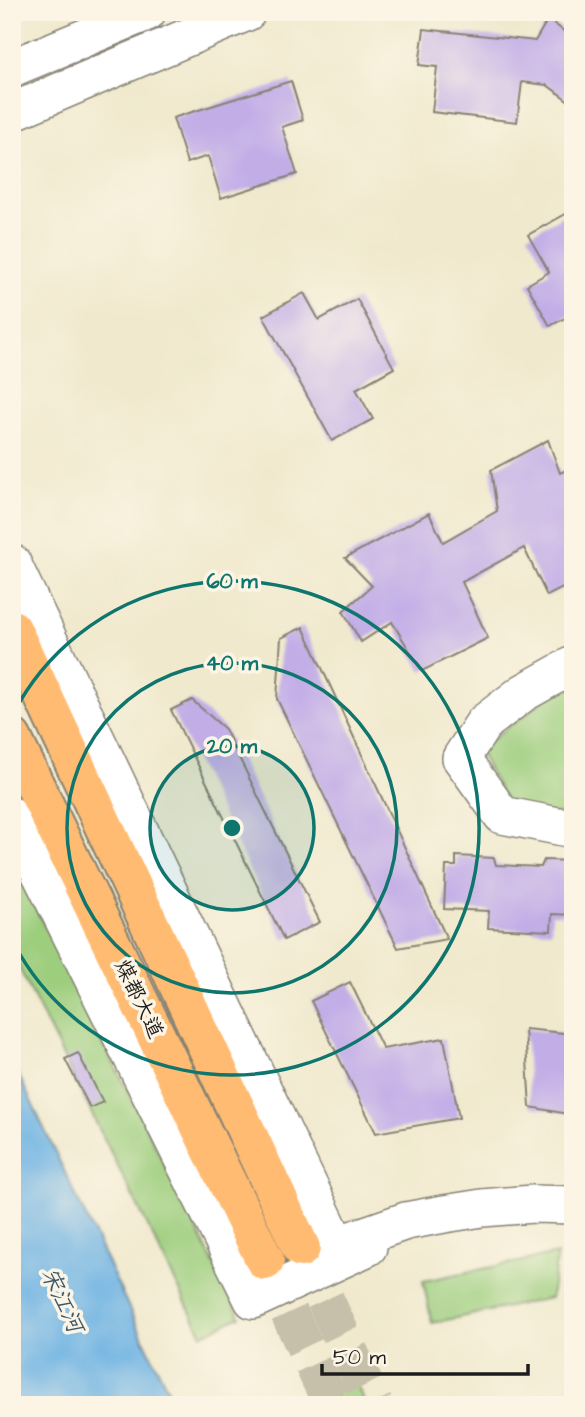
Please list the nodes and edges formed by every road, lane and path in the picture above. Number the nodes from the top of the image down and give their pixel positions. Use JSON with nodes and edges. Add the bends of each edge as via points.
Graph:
{"nodes":[{"id":1,"x":147,"y":12,"type":"edge"},
{"id":2,"x":247,"y":12,"type":"edge"},
{"id":3,"x":12,"y":68,"type":"edge"},
{"id":4,"x":12,"y":112,"type":"edge"},
{"id":5,"x":12,"y":563,"type":"edge"},
{"id":6,"x":12,"y":629,"type":"edge"},
{"id":7,"x":573,"y":665,"type":"edge"},
{"id":8,"x":12,"y":738,"type":"edge"},
{"id":9,"x":12,"y":816,"type":"edge"},
{"id":10,"x":573,"y":829,"type":"edge"},
{"id":11,"x":573,"y":1205,"type":"edge"},
{"id":12,"x":573,"y":1215,"type":"edge"},
{"id":13,"x":301,"y":1248,"type":"tunnel mouth"},
{"id":14,"x":265,"y":1261,"type":"tunnel mouth"}],
"edges":[{"from":1,"to":3,"type":"street"},
{"from":2,"to":4,"type":"street"},
{"from":5,"to":11,"type":"street","via":[[337,1245],[406,1221],[444,1214],[534,1204]]},
{"from":6,"to":13,"type":"main road"},
{"from":7,"to":10,"type":"street","via":[[523,693],[484,723],[461,758],[502,815]]},
{"from":8,"to":14,"type":"main road","name":"煤都大道"},
{"from":9,"to":12,"type":"street","via":[[253,1300],[345,1256],[422,1228]]}]}
